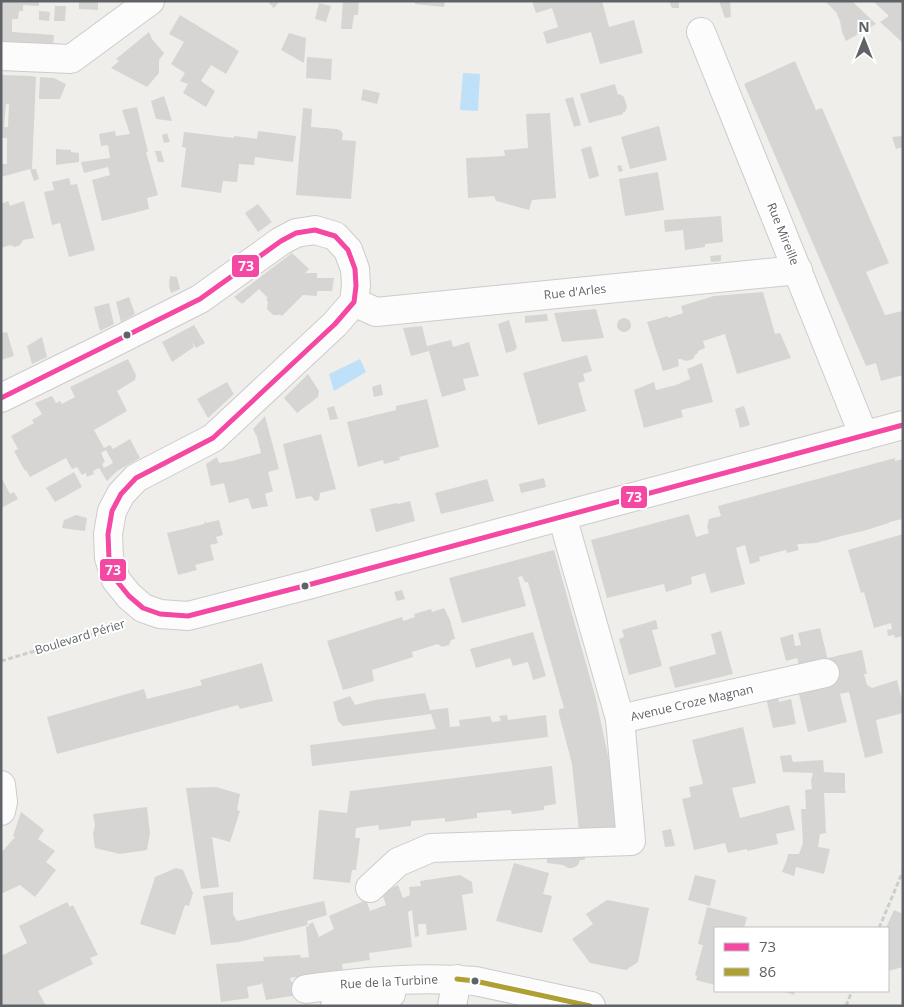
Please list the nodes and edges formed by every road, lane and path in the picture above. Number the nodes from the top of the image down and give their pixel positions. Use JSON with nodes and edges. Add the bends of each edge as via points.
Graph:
{"nodes":[{"id":1,"x":150,"y":1,"type":"edge"},
{"id":2,"x":701,"y":32,"type":"dead end"},
{"id":3,"x":1,"y":56,"type":"edge"},
{"id":4,"x":798,"y":270,"type":"junction"},
{"id":5,"x":354,"y":302,"type":"junction"},
{"id":6,"x":1,"y":398,"type":"edge"},
{"id":7,"x":903,"y":425,"type":"edge"},
{"id":8,"x":864,"y":436,"type":"junction"},
{"id":9,"x":562,"y":516,"type":"junction"},
{"id":10,"x":160,"y":614,"type":"junction"},
{"id":11,"x":1,"y":661,"type":"edge"},
{"id":12,"x":825,"y":673,"type":"dead end"},
{"id":13,"x":620,"y":719,"type":"junction"},
{"id":14,"x":1,"y":785,"type":"edge"},
{"id":15,"x":1,"y":812,"type":"edge"},
{"id":16,"x":903,"y":871,"type":"edge"},
{"id":17,"x":370,"y":888,"type":"dead end"},
{"id":18,"x":879,"y":927,"type":"edge"},
{"id":19,"x":416,"y":979,"type":"junction"},
{"id":20,"x":456,"y":979,"type":"junction"},
{"id":21,"x":306,"y":989,"type":"dead end"},
{"id":22,"x":852,"y":992,"type":"edge"},
{"id":23,"x":335,"y":1006,"type":"edge"},
{"id":24,"x":452,"y":1006,"type":"edge"},
{"id":25,"x":591,"y":1006,"type":"edge"},
{"id":26,"x":846,"y":1006,"type":"edge"}],
"edges":[{"from":1,"to":3,"type":"street","via":[[71,59]]},
{"from":2,"to":4,"type":"street","name":"Rue Mireille"},
{"from":4,"to":5,"type":"street","name":"Rue d'Arles","via":[[376,312]]},
{"from":4,"to":8,"type":"street","name":"Rue Mireille"},
{"from":5,"to":6,"type":"street","via":[[355,269],[348,250],[335,236],[315,230],[296,233],[200,299]]},
{"from":5,"to":10,"type":"street","via":[[335,324],[213,438],[136,478],[121,494],[112,511],[108,534],[109,558],[116,580],[143,608]]},
{"from":7,"to":8,"type":"street"},
{"from":8,"to":9,"type":"street"},
{"from":9,"to":10,"type":"street","via":[[188,616]]},
{"from":9,"to":13,"type":"street","name":"Avenue Croze Magnan"},
{"from":10,"to":11,"type":"path","name":"Boulevard Périer"},
{"from":12,"to":13,"type":"street","name":"Avenue Croze Magnan"},
{"from":13,"to":17,"type":"street","via":[[631,841],[431,848],[398,862]]},
{"from":14,"to":15,"type":"street"},
{"from":16,"to":18,"type":"path"},
{"from":19,"to":20,"type":"street","name":"Rue de la Turbine"},
{"from":19,"to":21,"type":"street","name":"Rue de la Turbine"},
{"from":19,"to":23,"type":"street","via":[[391,994]]},
{"from":20,"to":24,"type":"street"},
{"from":20,"to":25,"type":"street","name":"Rue de la Turbine"},
{"from":22,"to":26,"type":"path"}]}
